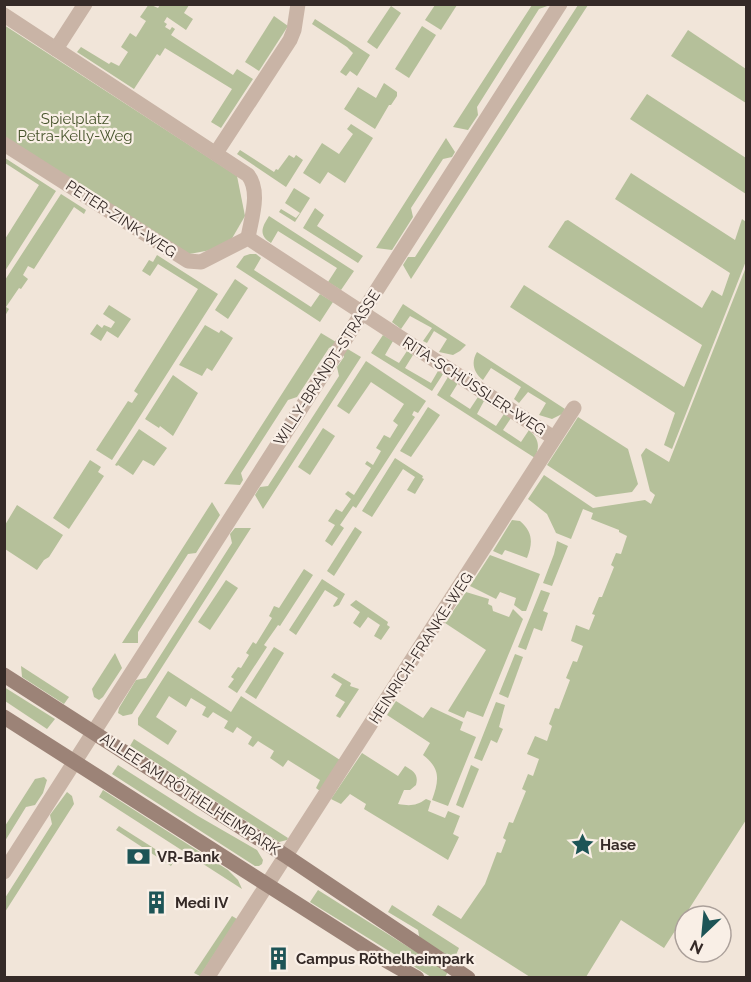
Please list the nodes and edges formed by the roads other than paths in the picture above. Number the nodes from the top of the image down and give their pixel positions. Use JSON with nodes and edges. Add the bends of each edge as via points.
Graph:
{"nodes":[{"id":1,"x":85,"y":4,"type":"edge"},
{"id":2,"x":298,"y":4,"type":"edge"},
{"id":3,"x":560,"y":4,"type":"edge"},
{"id":4,"x":4,"y":15,"type":"edge"},
{"id":5,"x":56,"y":49,"type":"junction"},
{"id":6,"x":4,"y":144,"type":"edge"},
{"id":7,"x":216,"y":153,"type":"junction"},
{"id":8,"x":248,"y":238,"type":"junction"},
{"id":9,"x":362,"y":313,"type":"junction"},
{"id":10,"x":574,"y":408,"type":"dead end"},
{"id":11,"x":554,"y":438,"type":"junction"},
{"id":12,"x":4,"y":675,"type":"edge"},
{"id":13,"x":4,"y":717,"type":"edge"},
{"id":14,"x":94,"y":732,"type":"junction"},
{"id":15,"x":75,"y":762,"type":"junction"},
{"id":16,"x":286,"y":856,"type":"junction"},
{"id":17,"x":4,"y":872,"type":"edge"},
{"id":18,"x":267,"y":885,"type":"junction"},
{"id":19,"x":207,"y":978,"type":"edge"},
{"id":20,"x":417,"y":978,"type":"edge"},
{"id":21,"x":468,"y":978,"type":"edge"}],
"edges":[{"from":1,"to":5,"type":"street"},
{"from":2,"to":7,"type":"street","via":[[290,40]]},
{"from":3,"to":9,"type":"street","name":"WILLY-BRANDT-STRASSE"},
{"from":4,"to":5,"type":"street"},
{"from":5,"to":7,"type":"street"},
{"from":6,"to":8,"type":"street","name":"PETER-ZINK-WEG","via":[[188,261],[201,262]]},
{"from":7,"to":8,"type":"street","via":[[253,181]]},
{"from":8,"to":9,"type":"street"},
{"from":9,"to":11,"type":"street","name":"RITA-SCHÜSSLER-WEG"},
{"from":9,"to":14,"type":"street","name":"WILLY-BRANDT-STRASSE"},
{"from":10,"to":11,"type":"street","name":"RITA-SCHÜSSLER-WEG"},
{"from":11,"to":16,"type":"street","name":"HEINRICH-FRANKE-WEG"},
{"from":12,"to":14,"type":"street","name":"ALLEE AM RÖTHELHEIMPARK"},
{"from":13,"to":15,"type":"street"},
{"from":14,"to":15,"type":"street","name":"ALLEE AM RÖTHELHEIMPARK"},
{"from":14,"to":16,"type":"street","name":"ALLEE AM RÖTHELHEIMPARK"},
{"from":15,"to":17,"type":"street","name":"ALLEE AM RÖTHELHEIMPARK"},
{"from":15,"to":18,"type":"street"},
{"from":16,"to":18,"type":"street","name":"ALLEE AM RÖTHELHEIMPARK"},
{"from":16,"to":21,"type":"street","name":"ALLEE AM RÖTHELHEIMPARK"},
{"from":18,"to":19,"type":"street","name":"ALLEE AM RÖTHELHEIMPARK"},
{"from":18,"to":20,"type":"street"}]}
